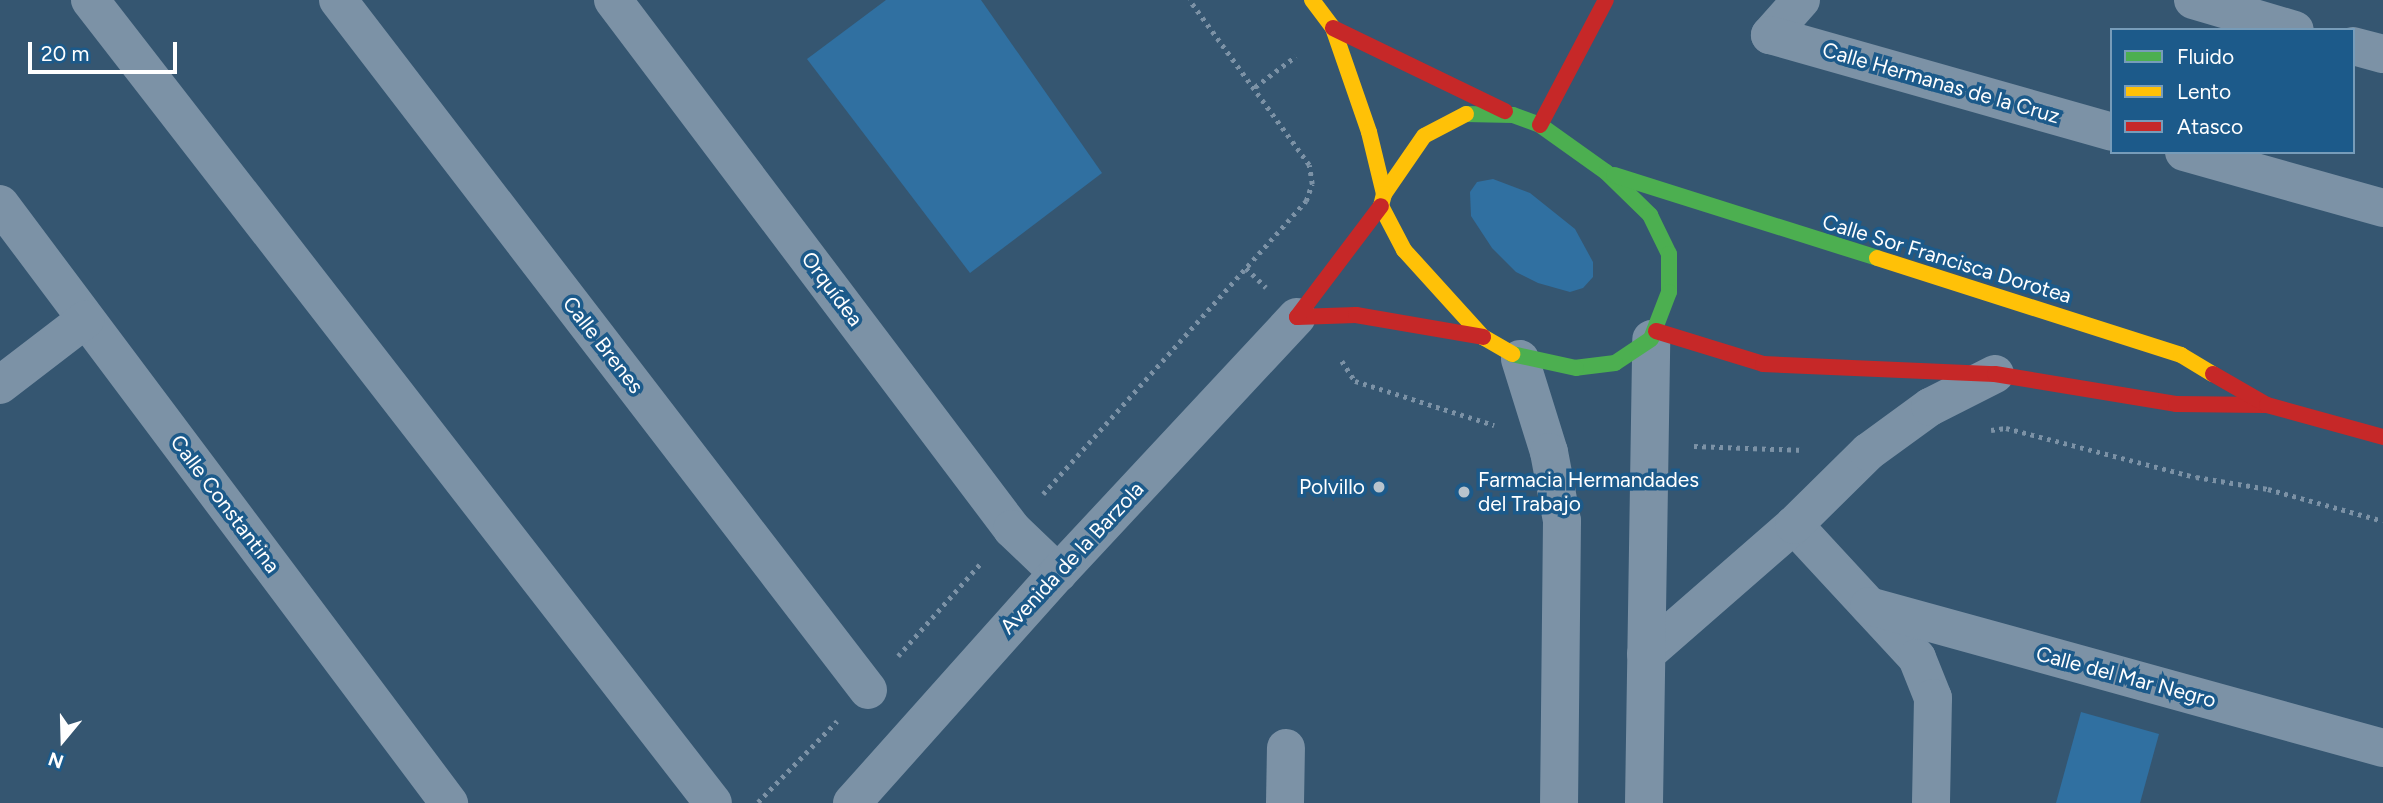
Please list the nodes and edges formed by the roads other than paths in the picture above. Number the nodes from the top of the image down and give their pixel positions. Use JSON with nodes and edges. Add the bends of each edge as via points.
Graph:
{"nodes":[{"id":1,"x":90,"y":0,"type":"edge"},
{"id":2,"x":338,"y":0,"type":"edge"},
{"id":3,"x":613,"y":0,"type":"edge"},
{"id":4,"x":1312,"y":0,"type":"edge"},
{"id":5,"x":1606,"y":0,"type":"edge"},
{"id":6,"x":1801,"y":0,"type":"edge"},
{"id":7,"x":2193,"y":0,"type":"edge"},
{"id":8,"x":2275,"y":20,"type":"edge"},
{"id":9,"x":1334,"y":28,"type":"junction"},
{"id":10,"x":2355,"y":47,"type":"edge"},
{"id":11,"x":2383,"y":54,"type":"edge"},
{"id":12,"x":1513,"y":115,"type":"junction"},
{"id":13,"x":1539,"y":125,"type":"junction"},
{"id":14,"x":2110,"y":131,"type":"edge"},
{"id":15,"x":2199,"y":154,"type":"edge"},
{"id":16,"x":2229,"y":158,"type":"edge"},
{"id":17,"x":1605,"y":172,"type":"junction"},
{"id":18,"x":1382,"y":200,"type":"junction"},
{"id":19,"x":0,"y":204,"type":"edge"},
{"id":20,"x":2383,"y":208,"type":"edge"},
{"id":21,"x":1297,"y":317,"type":"junction"},
{"id":22,"x":86,"y":319,"type":"junction"},
{"id":23,"x":1653,"y":335,"type":"junction"},
{"id":24,"x":1483,"y":337,"type":"junction"},
{"id":25,"x":1520,"y":359,"type":"junction"},
{"id":26,"x":1995,"y":374,"type":"junction"},
{"id":27,"x":0,"y":385,"type":"edge"},
{"id":28,"x":2267,"y":405,"type":"junction"},
{"id":29,"x":2383,"y":437,"type":"edge"},
{"id":30,"x":1794,"y":525,"type":"junction"},
{"id":31,"x":1058,"y":572,"type":"junction"},
{"id":32,"x":1869,"y":606,"type":"junction"},
{"id":33,"x":1646,"y":654,"type":"junction"},
{"id":34,"x":867,"y":690,"type":"dead end"},
{"id":35,"x":1286,"y":748,"type":"dead end"},
{"id":36,"x":2383,"y":748,"type":"edge"},
{"id":37,"x":449,"y":803,"type":"edge"},
{"id":38,"x":713,"y":803,"type":"edge"},
{"id":39,"x":852,"y":803,"type":"edge"},
{"id":40,"x":1285,"y":803,"type":"edge"},
{"id":41,"x":1559,"y":803,"type":"edge"},
{"id":42,"x":1644,"y":803,"type":"edge"},
{"id":43,"x":1931,"y":803,"type":"edge"}],
"edges":[{"from":1,"to":38,"type":"street"},
{"from":2,"to":34,"type":"street","name":"Calle Brenes"},
{"from":3,"to":31,"type":"street","name":"Orquídea","via":[[1012,529]]},
{"from":4,"to":9,"type":"main road"},
{"from":5,"to":13,"type":"main road"},
{"from":6,"to":14,"type":"street","name":"Calle Hermanas de la Cruz","via":[[1770,35]]},
{"from":7,"to":8,"type":"street"},
{"from":9,"to":12,"type":"main road"},
{"from":9,"to":18,"type":"main road","via":[[1369,132]]},
{"from":10,"to":11,"type":"street"},
{"from":12,"to":13,"type":"main road"},
{"from":12,"to":18,"type":"main road","name":"Avenida de la Barzola","via":[[1466,114],[1437,127],[1406,157]]},
{"from":13,"to":17,"type":"main road"},
{"from":15,"to":16,"type":"street"},
{"from":16,"to":20,"type":"street"},
{"from":17,"to":23,"type":"main road","via":[[1650,215],[1669,254],[1669,292]]},
{"from":17,"to":28,"type":"main road","name":"Calle Sor Francisca Dorotea","via":[[2181,355]]},
{"from":18,"to":21,"type":"main road","name":"Avenida de la Barzola"},
{"from":18,"to":24,"type":"main road","via":[[1404,250]]},
{"from":19,"to":22,"type":"street","name":"Calle Constantina"},
{"from":21,"to":24,"type":"main road","via":[[1356,315]]},
{"from":21,"to":31,"type":"street","name":"Avenida de la Barzola"},
{"from":22,"to":27,"type":"street"},
{"from":22,"to":37,"type":"street","name":"Calle Constantina"},
{"from":23,"to":25,"type":"main road","via":[[1615,363],[1576,368]]},
{"from":23,"to":26,"type":"main road","name":"Calle Sor Francisca Dorotea","via":[[1763,364]]},
{"from":23,"to":33,"type":"street"},
{"from":24,"to":25,"type":"main road"},
{"from":25,"to":41,"type":"street","via":[[1549,452],[1562,521]]},
{"from":26,"to":28,"type":"main road","name":"Calle Sor Francisca Dorotea","via":[[2176,404]]},
{"from":26,"to":30,"type":"street","via":[[1930,407],[1868,452]]},
{"from":28,"to":29,"type":"main road","name":"Calle Sor Francisca Dorotea"},
{"from":30,"to":32,"type":"street"},
{"from":30,"to":33,"type":"street"},
{"from":31,"to":39,"type":"street","name":"Avenida de la Barzola"},
{"from":32,"to":36,"type":"street","name":"Calle del Mar Negro"},
{"from":32,"to":43,"type":"street","via":[[1917,657],[1933,698]]},
{"from":33,"to":42,"type":"street"},
{"from":35,"to":40,"type":"street"}]}
